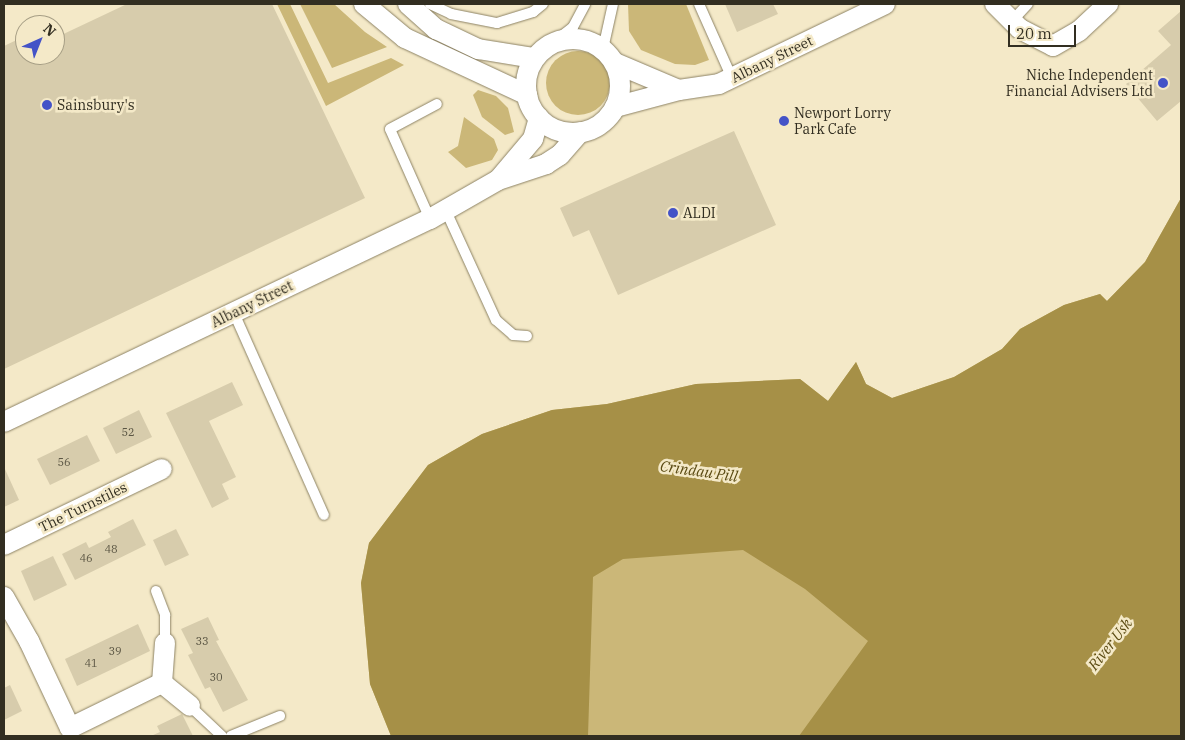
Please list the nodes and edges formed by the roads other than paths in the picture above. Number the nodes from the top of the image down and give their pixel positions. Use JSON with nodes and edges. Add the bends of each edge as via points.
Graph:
{"nodes":[{"id":1,"x":364,"y":4,"type":"edge"},
{"id":2,"x":408,"y":4,"type":"edge"},
{"id":3,"x":430,"y":4,"type":"edge"},
{"id":4,"x":543,"y":4,"type":"edge"},
{"id":5,"x":584,"y":4,"type":"edge"},
{"id":6,"x":613,"y":4,"type":"edge"},
{"id":7,"x":699,"y":4,"type":"edge"},
{"id":8,"x":885,"y":4,"type":"edge"},
{"id":9,"x":995,"y":4,"type":"edge"},
{"id":10,"x":1028,"y":4,"type":"edge"},
{"id":11,"x":1108,"y":4,"type":"edge"},
{"id":12,"x":858,"y":10,"type":"edge"},
{"id":13,"x":1012,"y":21,"type":"junction"},
{"id":14,"x":554,"y":42,"type":"junction"},
{"id":15,"x":609,"y":56,"type":"junction"},
{"id":16,"x":534,"y":58,"type":"junction"},
{"id":17,"x":732,"y":78,"type":"junction"},
{"id":18,"x":679,"y":90,"type":"junction"},
{"id":19,"x":527,"y":95,"type":"junction"},
{"id":20,"x":438,"y":104,"type":"dead end"},
{"id":21,"x":615,"y":107,"type":"junction"},
{"id":22,"x":539,"y":118,"type":"junction"},
{"id":23,"x":580,"y":132,"type":"junction"},
{"id":24,"x":498,"y":180,"type":"junction"},
{"id":25,"x":438,"y":215,"type":"junction"},
{"id":26,"x":234,"y":312,"type":"junction"},
{"id":27,"x":527,"y":336,"type":"dead end"},
{"id":28,"x":4,"y":422,"type":"edge"},
{"id":29,"x":162,"y":469,"type":"dead end"},
{"id":30,"x":324,"y":515,"type":"dead end"},
{"id":31,"x":4,"y":545,"type":"edge"},
{"id":32,"x":156,"y":591,"type":"dead end"},
{"id":33,"x":4,"y":597,"type":"edge"},
{"id":34,"x":165,"y":643,"type":"joint"},
{"id":35,"x":162,"y":683,"type":"junction"},
{"id":36,"x":190,"y":706,"type":"joint"},
{"id":37,"x":280,"y":716,"type":"dead end"},
{"id":38,"x":61,"y":732,"type":"edge"},
{"id":39,"x":222,"y":736,"type":"edge"},
{"id":40,"x":231,"y":736,"type":"edge"}],
"edges":[{"from":1,"to":19,"type":"street","via":[[405,38]]},
{"from":2,"to":16,"type":"street","via":[[436,29],[478,49]]},
{"from":3,"to":4,"type":"lane","via":[[451,14],[497,22],[533,12]]},
{"from":5,"to":14,"type":"lane","via":[[573,27]]},
{"from":6,"to":15,"type":"lane"},
{"from":7,"to":17,"type":"lane"},
{"from":8,"to":12,"type":"street","name":"Albany Street"},
{"from":9,"to":13,"type":"street"},
{"from":10,"to":13,"type":"lane"},
{"from":11,"to":13,"type":"street","via":[[1079,32],[1053,46]]},
{"from":12,"to":17,"type":"street","name":"Albany Street"},
{"from":14,"to":15,"type":"street","via":[[580,39]]},
{"from":14,"to":16,"type":"street"},
{"from":15,"to":18,"type":"street"},
{"from":15,"to":21,"type":"street","via":[[620,85]]},
{"from":16,"to":19,"type":"street","via":[[529,70]]},
{"from":17,"to":18,"type":"street","name":"Albany Street","via":[[718,84]]},
{"from":18,"to":21,"type":"street","name":"Albany Street"},
{"from":19,"to":22,"type":"street"},
{"from":20,"to":25,"type":"lane","via":[[390,129]]},
{"from":21,"to":23,"type":"street","via":[[601,124]]},
{"from":22,"to":23,"type":"street","via":[[558,130]]},
{"from":22,"to":24,"type":"street","name":"Albany Street","via":[[534,139]]},
{"from":23,"to":24,"type":"street","name":"Albany Street","via":[[560,155],[546,164]]},
{"from":24,"to":25,"type":"street","name":"Albany Street"},
{"from":25,"to":26,"type":"street","name":"Albany Street"},
{"from":25,"to":27,"type":"lane","via":[[496,320],[513,335]]},
{"from":26,"to":28,"type":"street","name":"Albany Street"},
{"from":26,"to":30,"type":"lane"},
{"from":29,"to":31,"type":"street","name":"The Turnstiles"},
{"from":32,"to":34,"type":"lane","via":[[165,615]]},
{"from":33,"to":38,"type":"street","via":[[29,641]]},
{"from":34,"to":35,"type":"street"},
{"from":35,"to":36,"type":"street"},
{"from":35,"to":38,"type":"street"},
{"from":36,"to":39,"type":"lane"},
{"from":37,"to":40,"type":"lane"}]}
